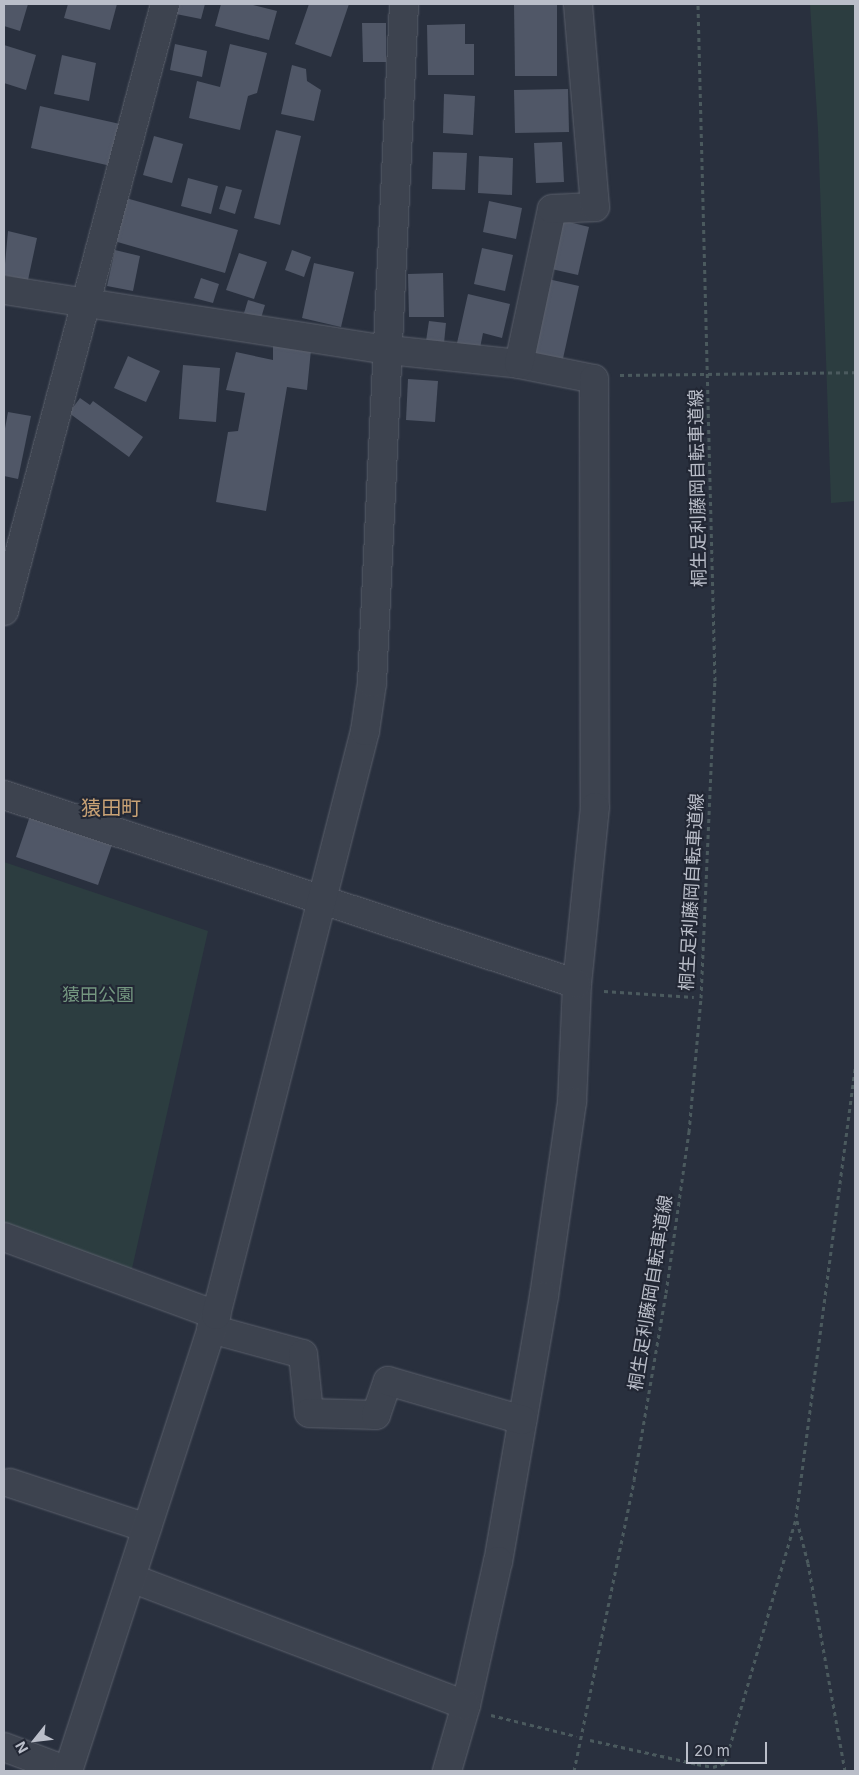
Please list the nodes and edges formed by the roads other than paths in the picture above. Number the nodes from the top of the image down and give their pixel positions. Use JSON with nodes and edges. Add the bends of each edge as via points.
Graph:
{"nodes":[{"id":1,"x":165,"y":4,"type":"edge"},
{"id":2,"x":404,"y":4,"type":"edge"},
{"id":3,"x":578,"y":4,"type":"edge"},
{"id":4,"x":4,"y":290,"type":"edge"},
{"id":5,"x":85,"y":303,"type":"junction"},
{"id":6,"x":389,"y":350,"type":"junction"},
{"id":7,"x":519,"y":364,"type":"junction"},
{"id":8,"x":4,"y":611,"type":"edge"},
{"id":9,"x":4,"y":795,"type":"edge"},
{"id":10,"x":320,"y":900,"type":"junction"},
{"id":11,"x":577,"y":984,"type":"junction"},
{"id":12,"x":4,"y":1237,"type":"edge"},
{"id":13,"x":213,"y":1322,"type":"junction"},
{"id":14,"x":522,"y":1420,"type":"junction"},
{"id":15,"x":10,"y":1483,"type":"dead end"},
{"id":16,"x":147,"y":1528,"type":"junction"},
{"id":17,"x":131,"y":1578,"type":"junction"},
{"id":18,"x":466,"y":1705,"type":"junction"},
{"id":19,"x":4,"y":1747,"type":"edge"},
{"id":20,"x":68,"y":1771,"type":"edge"},
{"id":21,"x":447,"y":1771,"type":"edge"}],
"edges":[{"from":1,"to":5,"type":"street"},
{"from":2,"to":6,"type":"street"},
{"from":3,"to":7,"type":"street","via":[[595,207],[552,209]]},
{"from":4,"to":5,"type":"street"},
{"from":5,"to":6,"type":"street"},
{"from":5,"to":8,"type":"street"},
{"from":6,"to":7,"type":"street"},
{"from":6,"to":10,"type":"street","via":[[372,683],[366,731]]},
{"from":7,"to":11,"type":"street","via":[[594,379],[595,807]]},
{"from":9,"to":10,"type":"street"},
{"from":10,"to":11,"type":"street"},
{"from":10,"to":13,"type":"street","via":[[286,1045]]},
{"from":11,"to":14,"type":"street","via":[[572,1102]]},
{"from":12,"to":13,"type":"street"},
{"from":13,"to":14,"type":"street","via":[[304,1354],[309,1413],[376,1415],[388,1381]]},
{"from":13,"to":16,"type":"street"},
{"from":14,"to":18,"type":"street","via":[[498,1561]]},
{"from":15,"to":16,"type":"street"},
{"from":16,"to":17,"type":"street"},
{"from":17,"to":18,"type":"street"},
{"from":17,"to":20,"type":"street"},
{"from":18,"to":21,"type":"street"},
{"from":19,"to":20,"type":"street"}]}
